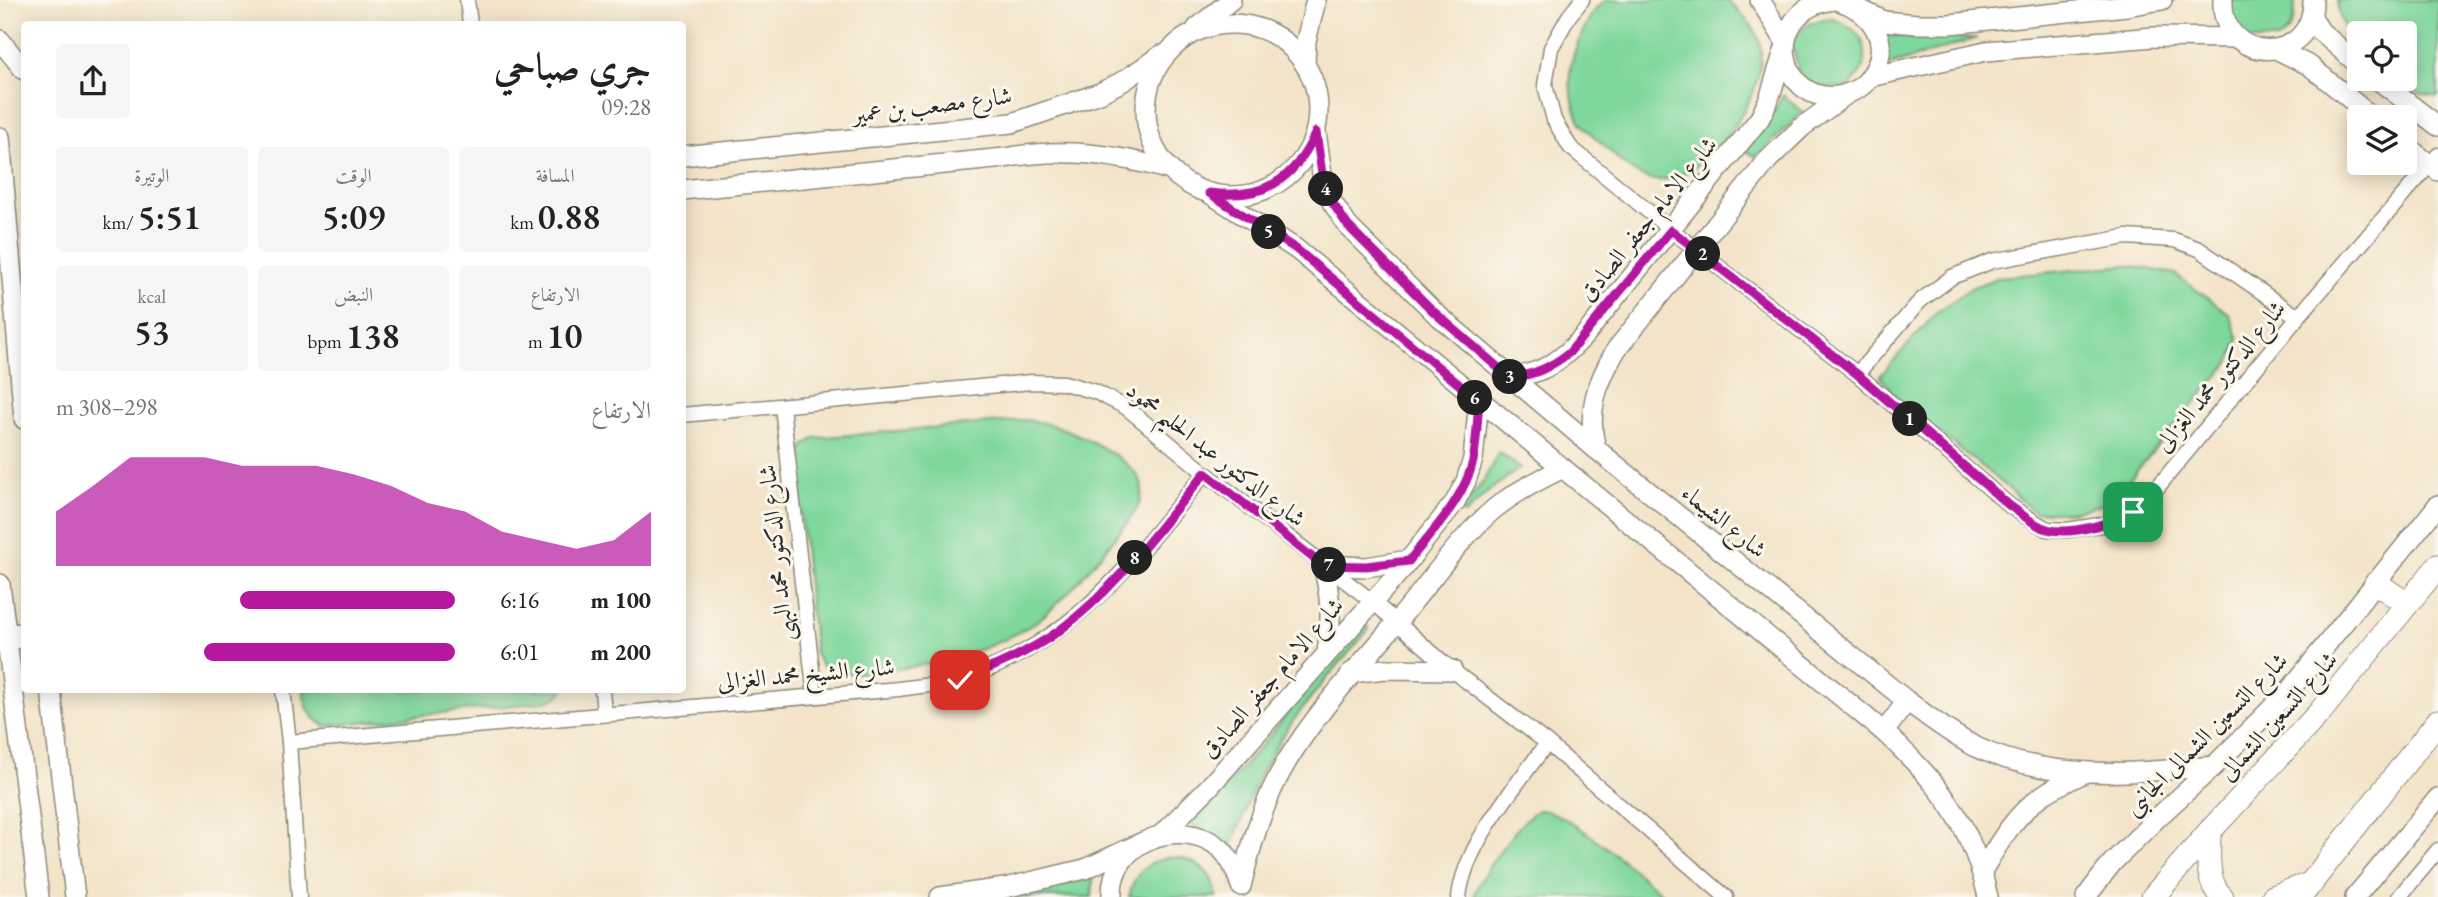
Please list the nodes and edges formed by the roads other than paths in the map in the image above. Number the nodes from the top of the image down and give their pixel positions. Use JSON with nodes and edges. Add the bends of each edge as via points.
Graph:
{"nodes":[{"id":1,"x":467,"y":0,"type":"edge"},
{"id":2,"x":1231,"y":0,"type":"edge"},
{"id":3,"x":1316,"y":0,"type":"edge"},
{"id":4,"x":1582,"y":0,"type":"edge"},
{"id":5,"x":1760,"y":0,"type":"edge"},
{"id":6,"x":1834,"y":0,"type":"edge"},
{"id":7,"x":2162,"y":0,"type":"edge"},
{"id":8,"x":2223,"y":0,"type":"edge"},
{"id":9,"x":2312,"y":8,"type":"edge"},
{"id":10,"x":1859,"y":9,"type":"junction"},
{"id":11,"x":470,"y":21,"type":"edge"},
{"id":12,"x":1189,"y":35,"type":"junction"},
{"id":13,"x":2237,"y":38,"type":"junction"},
{"id":14,"x":0,"y":40,"type":"edge"},
{"id":15,"x":1784,"y":46,"type":"junction"},
{"id":16,"x":1171,"y":49,"type":"junction"},
{"id":17,"x":2276,"y":49,"type":"junction"},
{"id":18,"x":2347,"y":55,"type":"edge"},
{"id":19,"x":1306,"y":65,"type":"junction"},
{"id":20,"x":21,"y":66,"type":"edge"},
{"id":21,"x":1870,"y":77,"type":"junction"},
{"id":22,"x":2393,"y":91,"type":"edge"},
{"id":23,"x":1847,"y":94,"type":"junction"},
{"id":24,"x":2357,"y":105,"type":"edge"},
{"id":25,"x":2438,"y":126,"type":"edge"},
{"id":26,"x":1316,"y":132,"type":"junction"},
{"id":27,"x":0,"y":137,"type":"edge"},
{"id":28,"x":2417,"y":152,"type":"edge"},
{"id":29,"x":686,"y":156,"type":"edge"},
{"id":30,"x":2435,"y":164,"type":"edge"},
{"id":31,"x":1171,"y":170,"type":"junction"},
{"id":32,"x":686,"y":190,"type":"edge"},
{"id":33,"x":1209,"y":193,"type":"junction"},
{"id":34,"x":1671,"y":230,"type":"junction"},
{"id":35,"x":1697,"y":250,"type":"junction"},
{"id":36,"x":2298,"y":317,"type":"junction"},
{"id":37,"x":1857,"y":374,"type":"junction"},
{"id":38,"x":1509,"y":377,"type":"junction"},
{"id":39,"x":21,"y":384,"type":"edge"},
{"id":40,"x":1479,"y":401,"type":"junction"},
{"id":41,"x":782,"y":406,"type":"junction"},
{"id":42,"x":686,"y":415,"type":"edge"},
{"id":43,"x":1595,"y":449,"type":"junction"},
{"id":44,"x":1563,"y":468,"type":"junction"},
{"id":45,"x":1205,"y":473,"type":"junction"},
{"id":46,"x":2438,"y":505,"type":"edge"},
{"id":47,"x":1409,"y":561,"type":"junction"},
{"id":48,"x":1322,"y":565,"type":"junction"},
{"id":49,"x":2438,"y":566,"type":"edge"},
{"id":50,"x":2376,"y":583,"type":"junction"},
{"id":51,"x":0,"y":584,"type":"edge"},
{"id":52,"x":1373,"y":601,"type":"junction"},
{"id":53,"x":2407,"y":604,"type":"junction"},
{"id":54,"x":1397,"y":621,"type":"junction"},
{"id":55,"x":10,"y":637,"type":"edge"},
{"id":56,"x":1327,"y":652,"type":"junction"},
{"id":57,"x":1452,"y":670,"type":"junction"},
{"id":58,"x":1351,"y":673,"type":"junction"},
{"id":59,"x":0,"y":689,"type":"edge"},
{"id":60,"x":51,"y":693,"type":"edge"},
{"id":61,"x":284,"y":693,"type":"edge"},
{"id":62,"x":602,"y":693,"type":"edge"},
{"id":63,"x":815,"y":696,"type":"junction"},
{"id":64,"x":1907,"y":701,"type":"junction"},
{"id":65,"x":16,"y":707,"type":"junction"},
{"id":66,"x":604,"y":714,"type":"junction"},
{"id":67,"x":2438,"y":721,"type":"edge"},
{"id":68,"x":1884,"y":732,"type":"junction"},
{"id":69,"x":289,"y":742,"type":"junction"},
{"id":70,"x":1547,"y":743,"type":"junction"},
{"id":71,"x":2214,"y":766,"type":"junction"},
{"id":72,"x":2087,"y":772,"type":"junction"},
{"id":73,"x":2438,"y":798,"type":"edge"},
{"id":74,"x":2208,"y":832,"type":"junction"},
{"id":75,"x":1161,"y":834,"type":"junction"},
{"id":76,"x":1143,"y":842,"type":"junction"},
{"id":77,"x":2438,"y":850,"type":"edge"},
{"id":78,"x":1982,"y":872,"type":"junction"},
{"id":79,"x":2306,"y":890,"type":"edge"},
{"id":80,"x":1241,"y":891,"type":"edge"},
{"id":81,"x":39,"y":897,"type":"edge"},
{"id":82,"x":75,"y":897,"type":"edge"},
{"id":83,"x":299,"y":897,"type":"edge"},
{"id":84,"x":940,"y":897,"type":"edge"},
{"id":85,"x":1112,"y":897,"type":"edge"},
{"id":86,"x":1459,"y":897,"type":"edge"},
{"id":87,"x":1727,"y":897,"type":"edge"},
{"id":88,"x":1988,"y":897,"type":"edge"},
{"id":89,"x":2086,"y":897,"type":"edge"},
{"id":90,"x":2153,"y":897,"type":"edge"},
{"id":91,"x":2222,"y":897,"type":"edge"},
{"id":92,"x":2273,"y":897,"type":"edge"},
{"id":93,"x":2356,"y":897,"type":"edge"},
{"id":94,"x":2399,"y":897,"type":"edge"}],
"edges":[{"from":1,"to":11,"type":"street"},
{"from":2,"to":12,"type":"street"},
{"from":3,"to":19,"type":"street","via":[[1306,41]]},
{"from":4,"to":34,"type":"street","name":"شارع الدكتور محمد الغزالى","via":[[1551,48],[1545,85],[1553,120],[1570,147]]},
{"from":5,"to":15,"type":"street"},
{"from":6,"to":10,"type":"street"},
{"from":6,"to":15,"type":"street","via":[[1806,8],[1792,23]]},
{"from":7,"to":10,"type":"street","via":[[1949,24],[1884,21]]},
{"from":8,"to":13,"type":"street","via":[[2225,20]]},
{"from":9,"to":17,"type":"street","via":[[2299,38]]},
{"from":9,"to":18,"type":"street","via":[[2320,31]]},
{"from":10,"to":21,"type":"street","via":[[1880,41],[1877,66]]},
{"from":12,"to":16,"type":"street"},
{"from":12,"to":19,"type":"street","via":[[1206,27],[1244,24],[1279,38]]},
{"from":13,"to":17,"type":"street","via":[[2252,47]]},
{"from":13,"to":21,"type":"street","via":[[2154,37],[1986,51]]},
{"from":14,"to":20,"type":"street"},
{"from":15,"to":23,"type":"street","via":[[1789,70],[1801,85],[1828,96]]},
{"from":15,"to":34,"type":"street","name":"شارع الامام جعفر الصادق","via":[[1760,118]]},
{"from":16,"to":29,"type":"street","name":"شارع مصعب بن عمير","via":[[1100,93],[1012,123]]},
{"from":16,"to":31,"type":"street","via":[[1157,66],[1145,109],[1148,132]]},
{"from":17,"to":24,"type":"street","via":[[2310,66]]},
{"from":19,"to":26,"type":"street","via":[[1315,86]]},
{"from":21,"to":23,"type":"street"},
{"from":22,"to":25,"type":"street"},
{"from":23,"to":35,"type":"street","via":[[1784,143]]},
{"from":26,"to":33,"type":"street","via":[[1307,153],[1275,184],[1254,193]]},
{"from":26,"to":38,"type":"street","name":"شارع الشيماء","via":[[1323,181],[1348,226],[1434,312]]},
{"from":27,"to":39,"type":"street"},
{"from":28,"to":30,"type":"street"},
{"from":30,"to":36,"type":"street","name":"شارع الدكتور محمد الغزالى"},
{"from":31,"to":32,"type":"street","via":[[1108,155],[1049,152]]},
{"from":31,"to":33,"type":"street"},
{"from":33,"to":40,"type":"street","via":[[1296,249]]},
{"from":34,"to":35,"type":"street","name":"شارع الدكتور محمد الغزالى"},
{"from":34,"to":38,"type":"street","name":"شارع الامام جعفر الصادق","via":[[1569,353],[1528,376]]},
{"from":35,"to":37,"type":"street","name":"شارع الدكتور محمد الغزالى"},
{"from":35,"to":43,"type":"street","via":[[1601,376],[1593,399]]},
{"from":36,"to":37,"type":"street","via":[[2199,249],[2174,240],[2126,237],[1992,261],[1952,277],[1920,301]]},
{"from":36,"to":37,"type":"street","name":"شارع الدكتور محمد الغزالى","via":[[2133,512],[2113,523],[2067,530],[2047,529],[2010,506]]},
{"from":38,"to":43,"type":"street","name":"شارع الشيماء"},
{"from":40,"to":44,"type":"street"},
{"from":40,"to":47,"type":"street","name":"شارع الامام جعفر الصادق","via":[[1473,460],[1466,481]]},
{"from":41,"to":42,"type":"street","name":"شارع الدكتور عبد الحليم محمود"},
{"from":41,"to":45,"type":"street","name":"شارع الدكتور عبد الحليم محمود","via":[[1064,383],[1096,392],[1126,408]]},
{"from":41,"to":63,"type":"street","name":"شارع الدكتور محمد البهى"},
{"from":43,"to":64,"type":"street","name":"شارع الشيماء"},
{"from":44,"to":54,"type":"street","via":[[1512,496],[1478,524]]},
{"from":44,"to":68,"type":"street"},
{"from":45,"to":48,"type":"street","name":"شارع الدكتور عبد الحليم محمود"},
{"from":45,"to":63,"type":"street","name":"شارع الشيخ محمد الغزالى","via":[[1091,605],[1021,654],[960,680]]},
{"from":46,"to":50,"type":"street","name":"شارع التسعين الشمالى الجانبى"},
{"from":47,"to":48,"type":"street"},
{"from":47,"to":52,"type":"street","name":"شارع الامام جعفر الصادق"},
{"from":48,"to":52,"type":"street","name":"شارع الدكتور عبد الحليم محمود"},
{"from":48,"to":56,"type":"street","via":[[1330,593]]},
{"from":49,"to":53,"type":"main road","name":"شارع التسعين الشمالى"},
{"from":50,"to":53,"type":"main road"},
{"from":50,"to":71,"type":"street","name":"شارع التسعين الشمالى الجانبى","via":[[2289,691]]},
{"from":51,"to":55,"type":"street"},
{"from":52,"to":54,"type":"street","name":"شارع الدكتور عبد الحليم محمود"},
{"from":52,"to":56,"type":"street","name":"شارع الامام جعفر الصادق"},
{"from":53,"to":74,"type":"main road","name":"شارع التسعين الشمالى","via":[[2320,712]]},
{"from":54,"to":57,"type":"street","name":"شارع الدكتور عبد الحليم محمود"},
{"from":54,"to":58,"type":"street"},
{"from":55,"to":65,"type":"street"},
{"from":56,"to":75,"type":"street","name":"شارع الامام جعفر الصادق","via":[[1209,787]]},
{"from":57,"to":58,"type":"street"},
{"from":57,"to":70,"type":"street","name":"شارع الدكتور عبد الحليم محمود"},
{"from":58,"to":80,"type":"street","via":[[1286,763],[1253,838]]},
{"from":59,"to":65,"type":"street"},
{"from":60,"to":82,"type":"street"},
{"from":61,"to":69,"type":"street"},
{"from":62,"to":66,"type":"street"},
{"from":63,"to":66,"type":"street","name":"شارع الشيخ محمد الغزالى"},
{"from":64,"to":68,"type":"street"},
{"from":64,"to":72,"type":"street","name":"شارع الشيماء","via":[[1976,747],[2009,760]]},
{"from":65,"to":81,"type":"street"},
{"from":66,"to":69,"type":"street","name":"شارع الشيخ محمد الغزالى"},
{"from":67,"to":79,"type":"main road"},
{"from":68,"to":78,"type":"street","via":[[1911,757],[1956,813]]},
{"from":69,"to":83,"type":"street"},
{"from":70,"to":86,"type":"street","via":[[1482,835],[1466,863]]},
{"from":70,"to":87,"type":"street","name":"شارع الدكتور عبد الحليم محمود"},
{"from":71,"to":72,"type":"street","name":"شارع الشيماء"},
{"from":71,"to":89,"type":"street","name":"شارع التسعين الشمالى الجانبى","via":[[2138,836]]},
{"from":72,"to":78,"type":"street","via":[[2042,795],[2022,813]]},
{"from":73,"to":93,"type":"street"},
{"from":74,"to":90,"type":"main road","name":"شارع التسعين الشمالى"},
{"from":74,"to":91,"type":"main road","via":[[2210,875],[2214,890]]},
{"from":75,"to":76,"type":"street"},
{"from":75,"to":80,"type":"street","via":[[1183,832],[1221,849],[1234,866]]},
{"from":76,"to":84,"type":"street","via":[[1085,869]]},
{"from":76,"to":85,"type":"street","via":[[1117,872]]},
{"from":77,"to":94,"type":"street"},
{"from":78,"to":88,"type":"street"},
{"from":79,"to":92,"type":"main road"}]}
